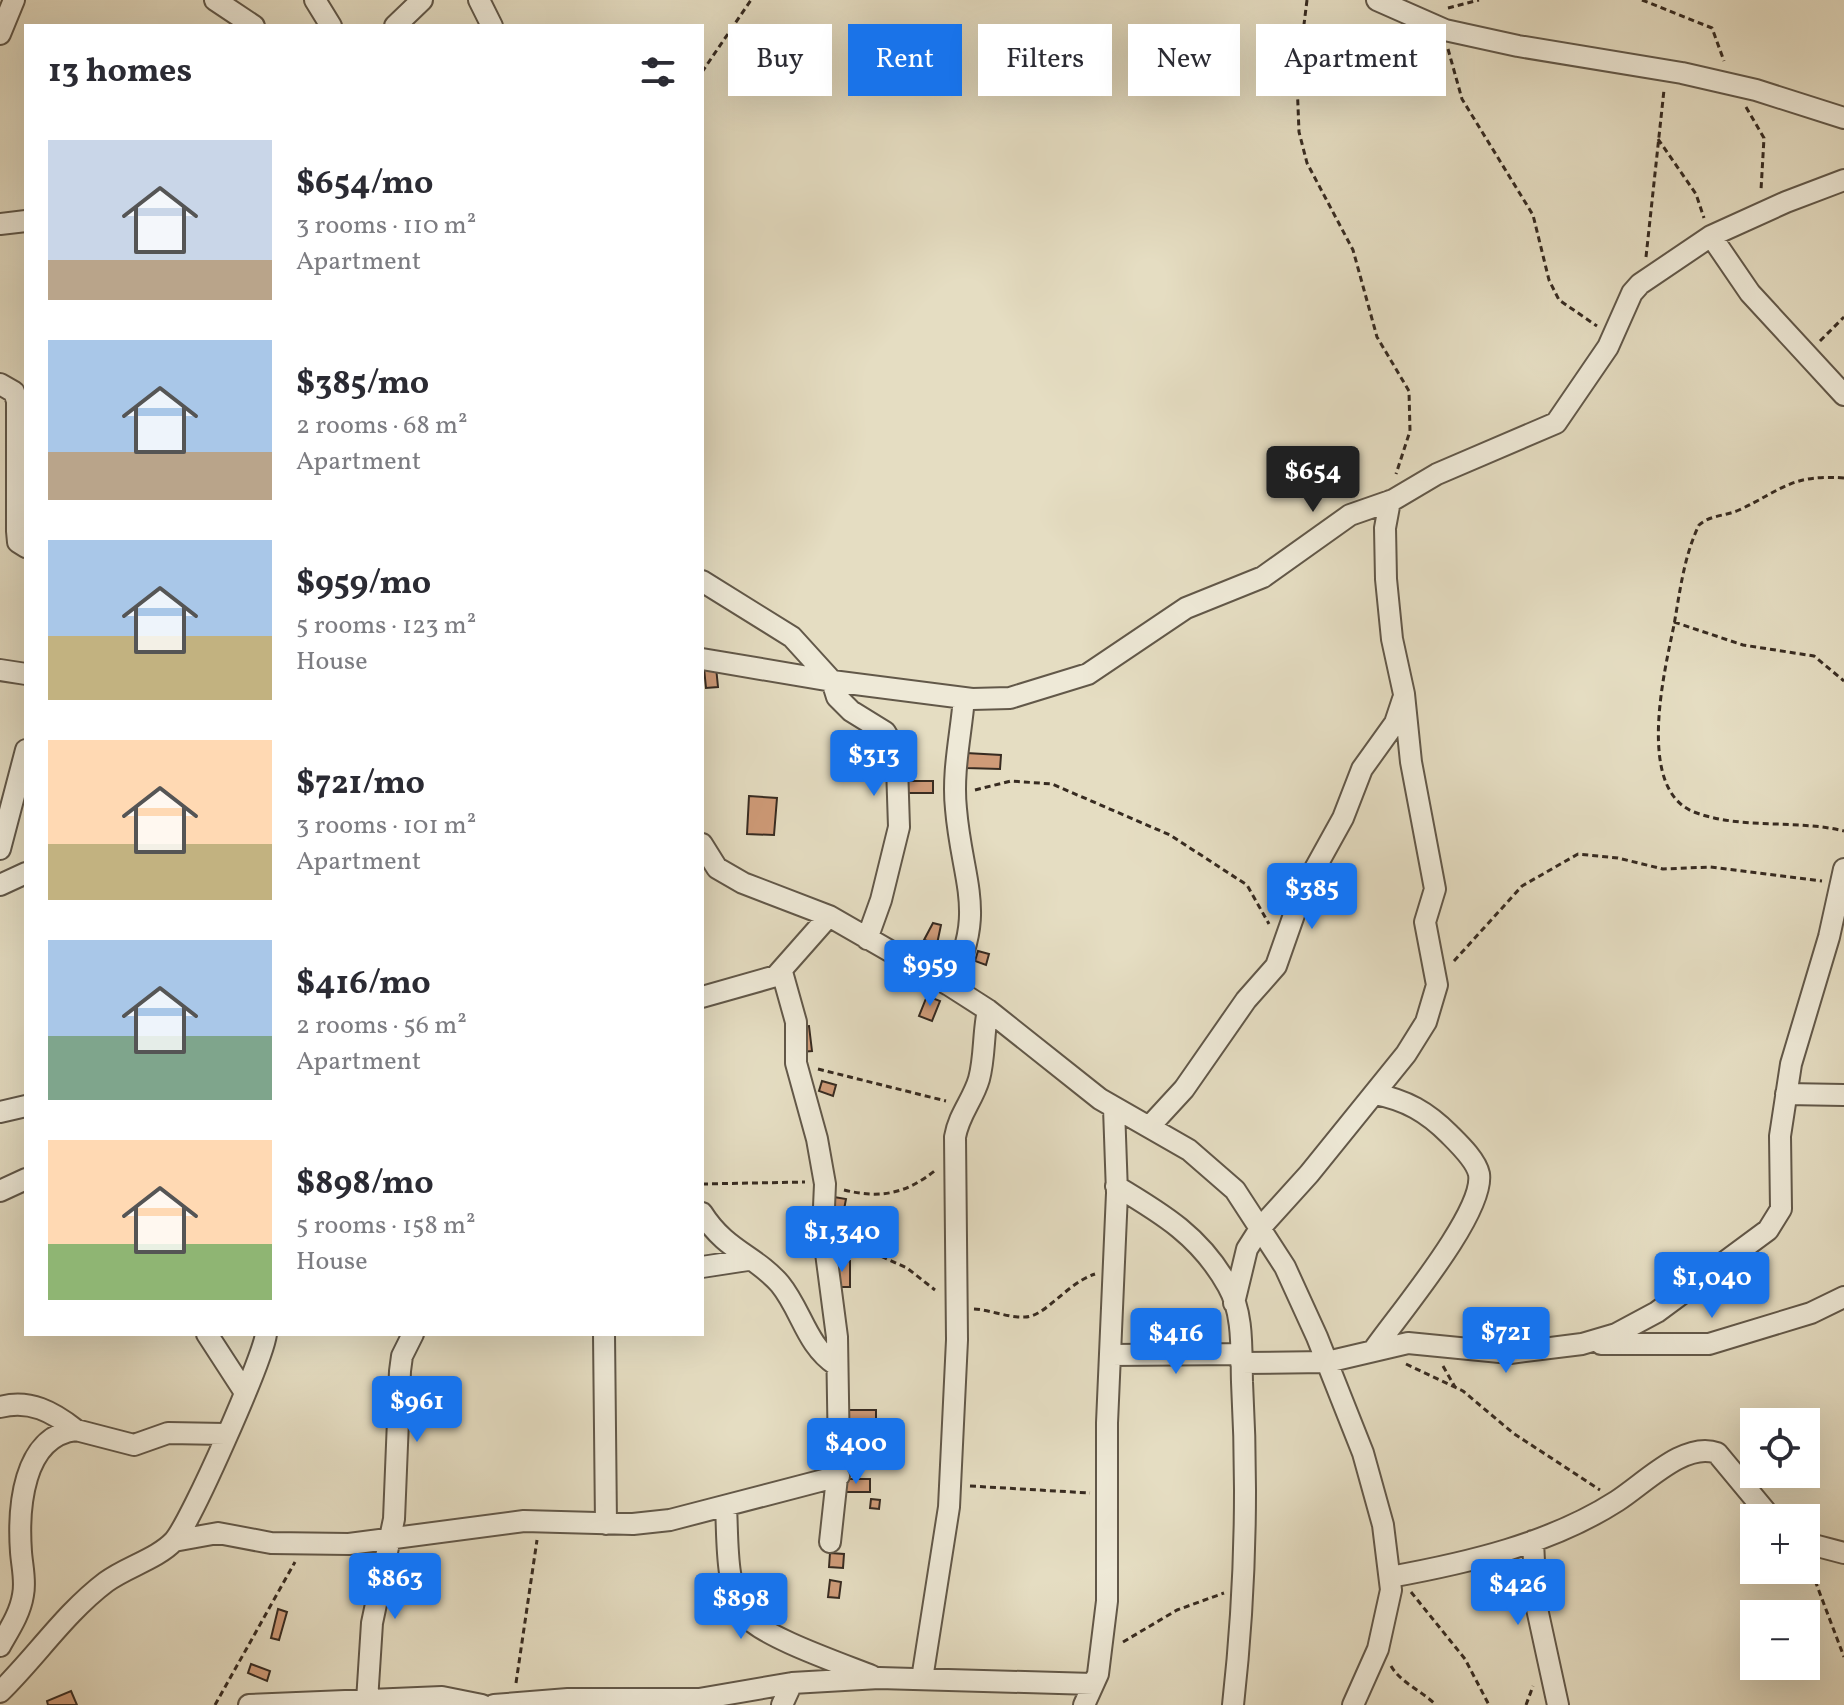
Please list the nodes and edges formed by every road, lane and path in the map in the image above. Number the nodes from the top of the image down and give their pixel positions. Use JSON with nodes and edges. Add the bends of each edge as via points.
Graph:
{"nodes":[{"id":1,"x":14,"y":0,"type":"edge"},
{"id":2,"x":215,"y":0,"type":"edge"},
{"id":3,"x":315,"y":0,"type":"edge"},
{"id":4,"x":422,"y":0,"type":"edge"},
{"id":5,"x":479,"y":0,"type":"edge"},
{"id":6,"x":751,"y":0,"type":"edge"},
{"id":7,"x":1307,"y":0,"type":"edge"},
{"id":8,"x":1377,"y":0,"type":"edge"},
{"id":9,"x":1479,"y":0,"type":"edge"},
{"id":10,"x":1642,"y":0,"type":"edge"},
{"id":11,"x":1420,"y":16,"type":"junction"},
{"id":12,"x":251,"y":24,"type":"edge"},
{"id":13,"x":330,"y":24,"type":"edge"},
{"id":14,"x":397,"y":24,"type":"edge"},
{"id":15,"x":491,"y":24,"type":"edge"},
{"id":16,"x":1434,"y":24,"type":"edge"},
{"id":17,"x":1446,"y":30,"type":"edge"},
{"id":18,"x":0,"y":34,"type":"edge"},
{"id":19,"x":1446,"y":37,"type":"edge"},
{"id":20,"x":704,"y":69,"type":"edge"},
{"id":21,"x":1666,"y":70,"type":"junction"},
{"id":22,"x":1730,"y":84,"type":"junction"},
{"id":23,"x":1844,"y":118,"type":"edge"},
{"id":24,"x":1658,"y":137,"type":"junction"},
{"id":25,"x":1844,"y":180,"type":"edge"},
{"id":26,"x":1759,"y":214,"type":"junction"},
{"id":27,"x":24,"y":221,"type":"edge"},
{"id":28,"x":0,"y":224,"type":"edge"},
{"id":29,"x":1711,"y":236,"type":"junction"},
{"id":30,"x":1640,"y":284,"type":"junction"},
{"id":31,"x":1844,"y":317,"type":"edge"},
{"id":32,"x":1616,"y":333,"type":"junction"},
{"id":33,"x":1805,"y":354,"type":"junction"},
{"id":34,"x":0,"y":384,"type":"edge"},
{"id":35,"x":1844,"y":395,"type":"edge"},
{"id":36,"x":1844,"y":478,"type":"edge"},
{"id":37,"x":1390,"y":501,"type":"junction"},
{"id":38,"x":24,"y":546,"type":"edge"},
{"id":39,"x":704,"y":582,"type":"edge"},
{"id":40,"x":1674,"y":622,"type":"junction"},
{"id":41,"x":704,"y":659,"type":"edge"},
{"id":42,"x":0,"y":670,"type":"edge"},
{"id":43,"x":24,"y":674,"type":"edge"},
{"id":44,"x":832,"y":681,"type":"junction"},
{"id":45,"x":1844,"y":681,"type":"edge"},
{"id":46,"x":1404,"y":694,"type":"junction"},
{"id":47,"x":964,"y":698,"type":"junction"},
{"id":48,"x":24,"y":758,"type":"edge"},
{"id":49,"x":956,"y":795,"type":"junction"},
{"id":50,"x":1844,"y":831,"type":"edge"},
{"id":51,"x":704,"y":847,"type":"edge"},
{"id":52,"x":0,"y":849,"type":"edge"},
{"id":53,"x":24,"y":874,"type":"edge"},
{"id":54,"x":1843,"y":876,"type":"edge"},
{"id":55,"x":0,"y":885,"type":"edge"},
{"id":56,"x":829,"y":916,"type":"junction"},
{"id":57,"x":867,"y":939,"type":"junction"},
{"id":58,"x":1286,"y":941,"type":"junction"},
{"id":59,"x":782,"y":972,"type":"junction"},
{"id":60,"x":949,"y":985,"type":"junction"},
{"id":61,"x":1437,"y":985,"type":"junction"},
{"id":62,"x":704,"y":996,"type":"edge"},
{"id":63,"x":988,"y":1010,"type":"junction"},
{"id":64,"x":796,"y":1063,"type":"junction"},
{"id":65,"x":1375,"y":1094,"type":"junction"},
{"id":66,"x":1786,"y":1094,"type":"junction"},
{"id":67,"x":1844,"y":1095,"type":"edge"},
{"id":68,"x":966,"y":1103,"type":"junction"},
{"id":69,"x":24,"y":1106,"type":"edge"},
{"id":70,"x":1114,"y":1108,"type":"junction"},
{"id":71,"x":0,"y":1112,"type":"edge"},
{"id":72,"x":1149,"y":1127,"type":"junction"},
{"id":73,"x":954,"y":1159,"type":"junction"},
{"id":74,"x":24,"y":1180,"type":"edge"},
{"id":75,"x":704,"y":1184,"type":"edge"},
{"id":76,"x":825,"y":1184,"type":"junction"},
{"id":77,"x":1116,"y":1186,"type":"junction"},
{"id":78,"x":0,"y":1191,"type":"edge"},
{"id":79,"x":704,"y":1216,"type":"edge"},
{"id":80,"x":1261,"y":1227,"type":"junction"},
{"id":81,"x":823,"y":1230,"type":"junction"},
{"id":82,"x":748,"y":1260,"type":"junction"},
{"id":83,"x":1115,"y":1266,"type":"junction"},
{"id":84,"x":704,"y":1267,"type":"edge"},
{"id":85,"x":1844,"y":1297,"type":"edge"},
{"id":86,"x":1234,"y":1303,"type":"junction"},
{"id":87,"x":957,"y":1311,"type":"junction"},
{"id":88,"x":208,"y":1336,"type":"edge"},
{"id":89,"x":266,"y":1336,"type":"edge"},
{"id":90,"x":412,"y":1336,"type":"edge"},
{"id":91,"x":604,"y":1336,"type":"edge"},
{"id":92,"x":1582,"y":1344,"type":"junction"},
{"id":93,"x":1382,"y":1347,"type":"junction"},
{"id":94,"x":1110,"y":1355,"type":"junction"},
{"id":95,"x":1241,"y":1358,"type":"junction"},
{"id":96,"x":1327,"y":1362,"type":"junction"},
{"id":97,"x":836,"y":1365,"type":"junction"},
{"id":98,"x":244,"y":1391,"type":"junction"},
{"id":99,"x":0,"y":1407,"type":"edge"},
{"id":100,"x":76,"y":1430,"type":"junction"},
{"id":101,"x":225,"y":1434,"type":"junction"},
{"id":102,"x":839,"y":1476,"type":"junction"},
{"id":103,"x":950,"y":1484,"type":"junction"},
{"id":104,"x":1108,"y":1496,"type":"junction"},
{"id":105,"x":1616,"y":1501,"type":"junction"},
{"id":106,"x":1757,"y":1504,"type":"edge"},
{"id":107,"x":726,"y":1507,"type":"junction"},
{"id":108,"x":539,"y":1521,"type":"junction"},
{"id":109,"x":606,"y":1524,"type":"junction"},
{"id":110,"x":391,"y":1538,"type":"junction"},
{"id":111,"x":174,"y":1541,"type":"junction"},
{"id":112,"x":1533,"y":1541,"type":"junction"},
{"id":113,"x":307,"y":1542,"type":"junction"},
{"id":114,"x":830,"y":1542,"type":"dead end"},
{"id":115,"x":1820,"y":1547,"type":"edge"},
{"id":116,"x":1844,"y":1553,"type":"edge"},
{"id":117,"x":1396,"y":1576,"type":"junction"},
{"id":118,"x":1817,"y":1584,"type":"edge"},
{"id":119,"x":1243,"y":1587,"type":"junction"},
{"id":120,"x":1380,"y":1642,"type":"junction"},
{"id":121,"x":0,"y":1646,"type":"edge"},
{"id":122,"x":1844,"y":1657,"type":"edge"},
{"id":123,"x":1100,"y":1661,"type":"junction"},
{"id":124,"x":879,"y":1678,"type":"junction"},
{"id":125,"x":922,"y":1679,"type":"junction"},
{"id":126,"x":792,"y":1683,"type":"junction"},
{"id":127,"x":1093,"y":1684,"type":"junction"},
{"id":128,"x":0,"y":1692,"type":"edge"},
{"id":129,"x":367,"y":1701,"type":"junction"},
{"id":130,"x":502,"y":1704,"type":"edge"},
{"id":131,"x":215,"y":1705,"type":"edge"},
{"id":132,"x":249,"y":1705,"type":"edge"},
{"id":133,"x":482,"y":1705,"type":"edge"},
{"id":134,"x":782,"y":1705,"type":"edge"},
{"id":135,"x":1084,"y":1705,"type":"edge"},
{"id":136,"x":1233,"y":1705,"type":"edge"},
{"id":137,"x":1353,"y":1705,"type":"edge"},
{"id":138,"x":1436,"y":1705,"type":"edge"},
{"id":139,"x":1489,"y":1705,"type":"edge"},
{"id":140,"x":1558,"y":1705,"type":"edge"}],
"edges":[{"from":1,"to":18,"type":"street"},
{"from":2,"to":12,"type":"street"},
{"from":3,"to":13,"type":"street"},
{"from":4,"to":14,"type":"street"},
{"from":5,"to":15,"type":"street"},
{"from":6,"to":20,"type":"path"},
{"from":7,"to":37,"type":"path","via":[[1297,81],[1299,132],[1307,163],[1353,250],[1377,337],[1409,391],[1410,431]]},
{"from":8,"to":11,"type":"street"},
{"from":9,"to":11,"type":"path"},
{"from":10,"to":22,"type":"path","via":[[1712,28]]},
{"from":11,"to":16,"type":"street"},
{"from":17,"to":21,"type":"street"},
{"from":19,"to":32,"type":"path","via":[[1462,99],[1533,215],[1559,300]]},
{"from":21,"to":22,"type":"street"},
{"from":21,"to":24,"type":"path"},
{"from":22,"to":23,"type":"street"},
{"from":22,"to":26,"type":"path","via":[[1764,138]]},
{"from":24,"to":29,"type":"path","via":[[1696,194]]},
{"from":24,"to":30,"type":"path"},
{"from":25,"to":26,"type":"street"},
{"from":26,"to":29,"type":"street"},
{"from":27,"to":28,"type":"street"},
{"from":29,"to":30,"type":"street"},
{"from":29,"to":33,"type":"street","via":[[1750,293]]},
{"from":30,"to":32,"type":"street"},
{"from":31,"to":33,"type":"path"},
{"from":32,"to":37,"type":"street","via":[[1559,421],[1437,474]]},
{"from":33,"to":35,"type":"street"},
{"from":34,"to":38,"type":"street","via":[[14,392],[17,401],[17,531]]},
{"from":36,"to":40,"type":"path","via":[[1792,482],[1742,509],[1702,522],[1689,551]]},
{"from":37,"to":46,"type":"street","via":[[1386,579]]},
{"from":37,"to":47,"type":"street","via":[[1336,522],[1252,584],[1186,608],[1102,667],[1010,698]]},
{"from":39,"to":44,"type":"street","via":[[792,637]]},
{"from":40,"to":45,"type":"path","via":[[1743,645],[1814,656]]},
{"from":40,"to":50,"type":"path","via":[[1660,689],[1658,738],[1674,795],[1693,811],[1709,815]]},
{"from":41,"to":44,"type":"street"},
{"from":42,"to":43,"type":"street"},
{"from":44,"to":47,"type":"street"},
{"from":44,"to":57,"type":"street","via":[[837,697],[851,711],[885,732],[897,766],[899,827]]},
{"from":46,"to":58,"type":"street","via":[[1395,723],[1362,769],[1343,818],[1302,892]]},
{"from":46,"to":61,"type":"street","via":[[1411,762],[1436,890],[1425,922]]},
{"from":47,"to":49,"type":"street"},
{"from":48,"to":52,"type":"street"},
{"from":49,"to":58,"type":"path","via":[[1011,781],[1038,781],[1072,791],[1170,835],[1247,885],[1264,920]]},
{"from":49,"to":60,"type":"street","via":[[971,932]]},
{"from":51,"to":56,"type":"street","via":[[717,868],[743,883]]},
{"from":53,"to":55,"type":"street"},
{"from":54,"to":61,"type":"path","via":[[1663,869],[1578,854],[1522,886],[1467,943]]},
{"from":54,"to":66,"type":"street"},
{"from":56,"to":57,"type":"street"},
{"from":56,"to":59,"type":"street"},
{"from":57,"to":60,"type":"street"},
{"from":58,"to":72,"type":"street","via":[[1271,973]]},
{"from":59,"to":62,"type":"street"},
{"from":59,"to":64,"type":"street","via":[[796,1022]]},
{"from":60,"to":63,"type":"street"},
{"from":61,"to":65,"type":"street","via":[[1426,1022]]},
{"from":63,"to":68,"type":"street","via":[[981,1071]]},
{"from":63,"to":70,"type":"street"},
{"from":64,"to":68,"type":"path"},
{"from":64,"to":76,"type":"street"},
{"from":65,"to":80,"type":"street"},
{"from":65,"to":93,"type":"street","via":[[1418,1108],[1437,1122],[1479,1175],[1471,1207],[1448,1249]]},
{"from":66,"to":67,"type":"street"},
{"from":66,"to":92,"type":"street","via":[[1780,1136],[1781,1209],[1773,1227],[1657,1312],[1616,1334]]},
{"from":68,"to":73,"type":"street","via":[[957,1123]]},
{"from":69,"to":71,"type":"street"},
{"from":70,"to":72,"type":"street"},
{"from":70,"to":77,"type":"street"},
{"from":72,"to":80,"type":"street","via":[[1211,1166]]},
{"from":73,"to":76,"type":"path","via":[[913,1185],[876,1196]]},
{"from":73,"to":87,"type":"street"},
{"from":74,"to":78,"type":"street"},
{"from":75,"to":76,"type":"path"},
{"from":76,"to":81,"type":"street"},
{"from":77,"to":83,"type":"street"},
{"from":77,"to":86,"type":"street","via":[[1181,1226],[1229,1287]]},
{"from":79,"to":82,"type":"street","via":[[718,1236]]},
{"from":80,"to":86,"type":"street","via":[[1247,1249]]},
{"from":80,"to":96,"type":"street"},
{"from":81,"to":87,"type":"path","via":[[907,1268]]},
{"from":81,"to":97,"type":"street"},
{"from":82,"to":84,"type":"street"},
{"from":82,"to":97,"type":"street","via":[[781,1285],[816,1349]]},
{"from":83,"to":87,"type":"path","via":[[1071,1285],[1036,1316]]},
{"from":83,"to":94,"type":"street"},
{"from":85,"to":92,"type":"street","via":[[1811,1313],[1709,1344]]},
{"from":86,"to":95,"type":"street"},
{"from":87,"to":103,"type":"street"},
{"from":88,"to":98,"type":"street"},
{"from":89,"to":98,"type":"street"},
{"from":90,"to":110,"type":"street","via":[[400,1371]]},
{"from":91,"to":109,"type":"street"},
{"from":92,"to":93,"type":"street","via":[[1510,1353],[1413,1343]]},
{"from":93,"to":96,"type":"street"},
{"from":93,"to":105,"type":"path","via":[[1408,1366],[1463,1391],[1513,1433]]},
{"from":94,"to":95,"type":"street"},
{"from":94,"to":104,"type":"street"},
{"from":95,"to":96,"type":"street"},
{"from":95,"to":119,"type":"street","via":[[1247,1496]]},
{"from":96,"to":117,"type":"street","via":[[1363,1453]]},
{"from":97,"to":102,"type":"street"},
{"from":98,"to":101,"type":"street"},
{"from":99,"to":100,"type":"street","via":[[43,1408]]},
{"from":100,"to":101,"type":"street","via":[[134,1445],[168,1433]]},
{"from":100,"to":121,"type":"street","via":[[52,1438],[32,1460],[20,1549],[24,1593]]},
{"from":101,"to":111,"type":"street"},
{"from":102,"to":107,"type":"street"},
{"from":102,"to":114,"type":"street"},
{"from":103,"to":104,"type":"path"},
{"from":103,"to":125,"type":"street"},
{"from":104,"to":123,"type":"street","via":[[1107,1601]]},
{"from":105,"to":106,"type":"street","via":[[1680,1456],[1707,1449],[1728,1464]]},
{"from":105,"to":112,"type":"street"},
{"from":107,"to":109,"type":"street","via":[[670,1520]]},
{"from":107,"to":124,"type":"street","via":[[731,1571],[745,1615],[761,1628]]},
{"from":108,"to":109,"type":"street"},
{"from":108,"to":110,"type":"street"},
{"from":108,"to":130,"type":"path","via":[[522,1651]]},
{"from":110,"to":113,"type":"street"},
{"from":110,"to":129,"type":"street","via":[[372,1623]]},
{"from":111,"to":113,"type":"street","via":[[218,1533],[271,1543]]},
{"from":111,"to":128,"type":"street","via":[[106,1582]]},
{"from":112,"to":117,"type":"street"},
{"from":112,"to":140,"type":"street","via":[[1536,1604]]},
{"from":113,"to":131,"type":"path"},
{"from":115,"to":116,"type":"street"},
{"from":117,"to":120,"type":"street"},
{"from":117,"to":139,"type":"path","via":[[1465,1659]]},
{"from":118,"to":122,"type":"path"},
{"from":119,"to":123,"type":"path","via":[[1177,1610]]},
{"from":119,"to":136,"type":"street"},
{"from":120,"to":137,"type":"street"},
{"from":120,"to":138,"type":"path","via":[[1396,1675]]},
{"from":123,"to":127,"type":"street"},
{"from":124,"to":125,"type":"street"},
{"from":124,"to":126,"type":"street"},
{"from":125,"to":127,"type":"street"},
{"from":126,"to":130,"type":"street","via":[[699,1699]]},
{"from":126,"to":134,"type":"street"},
{"from":127,"to":135,"type":"street"},
{"from":129,"to":132,"type":"street"},
{"from":129,"to":133,"type":"street","via":[[442,1697]]}]}
